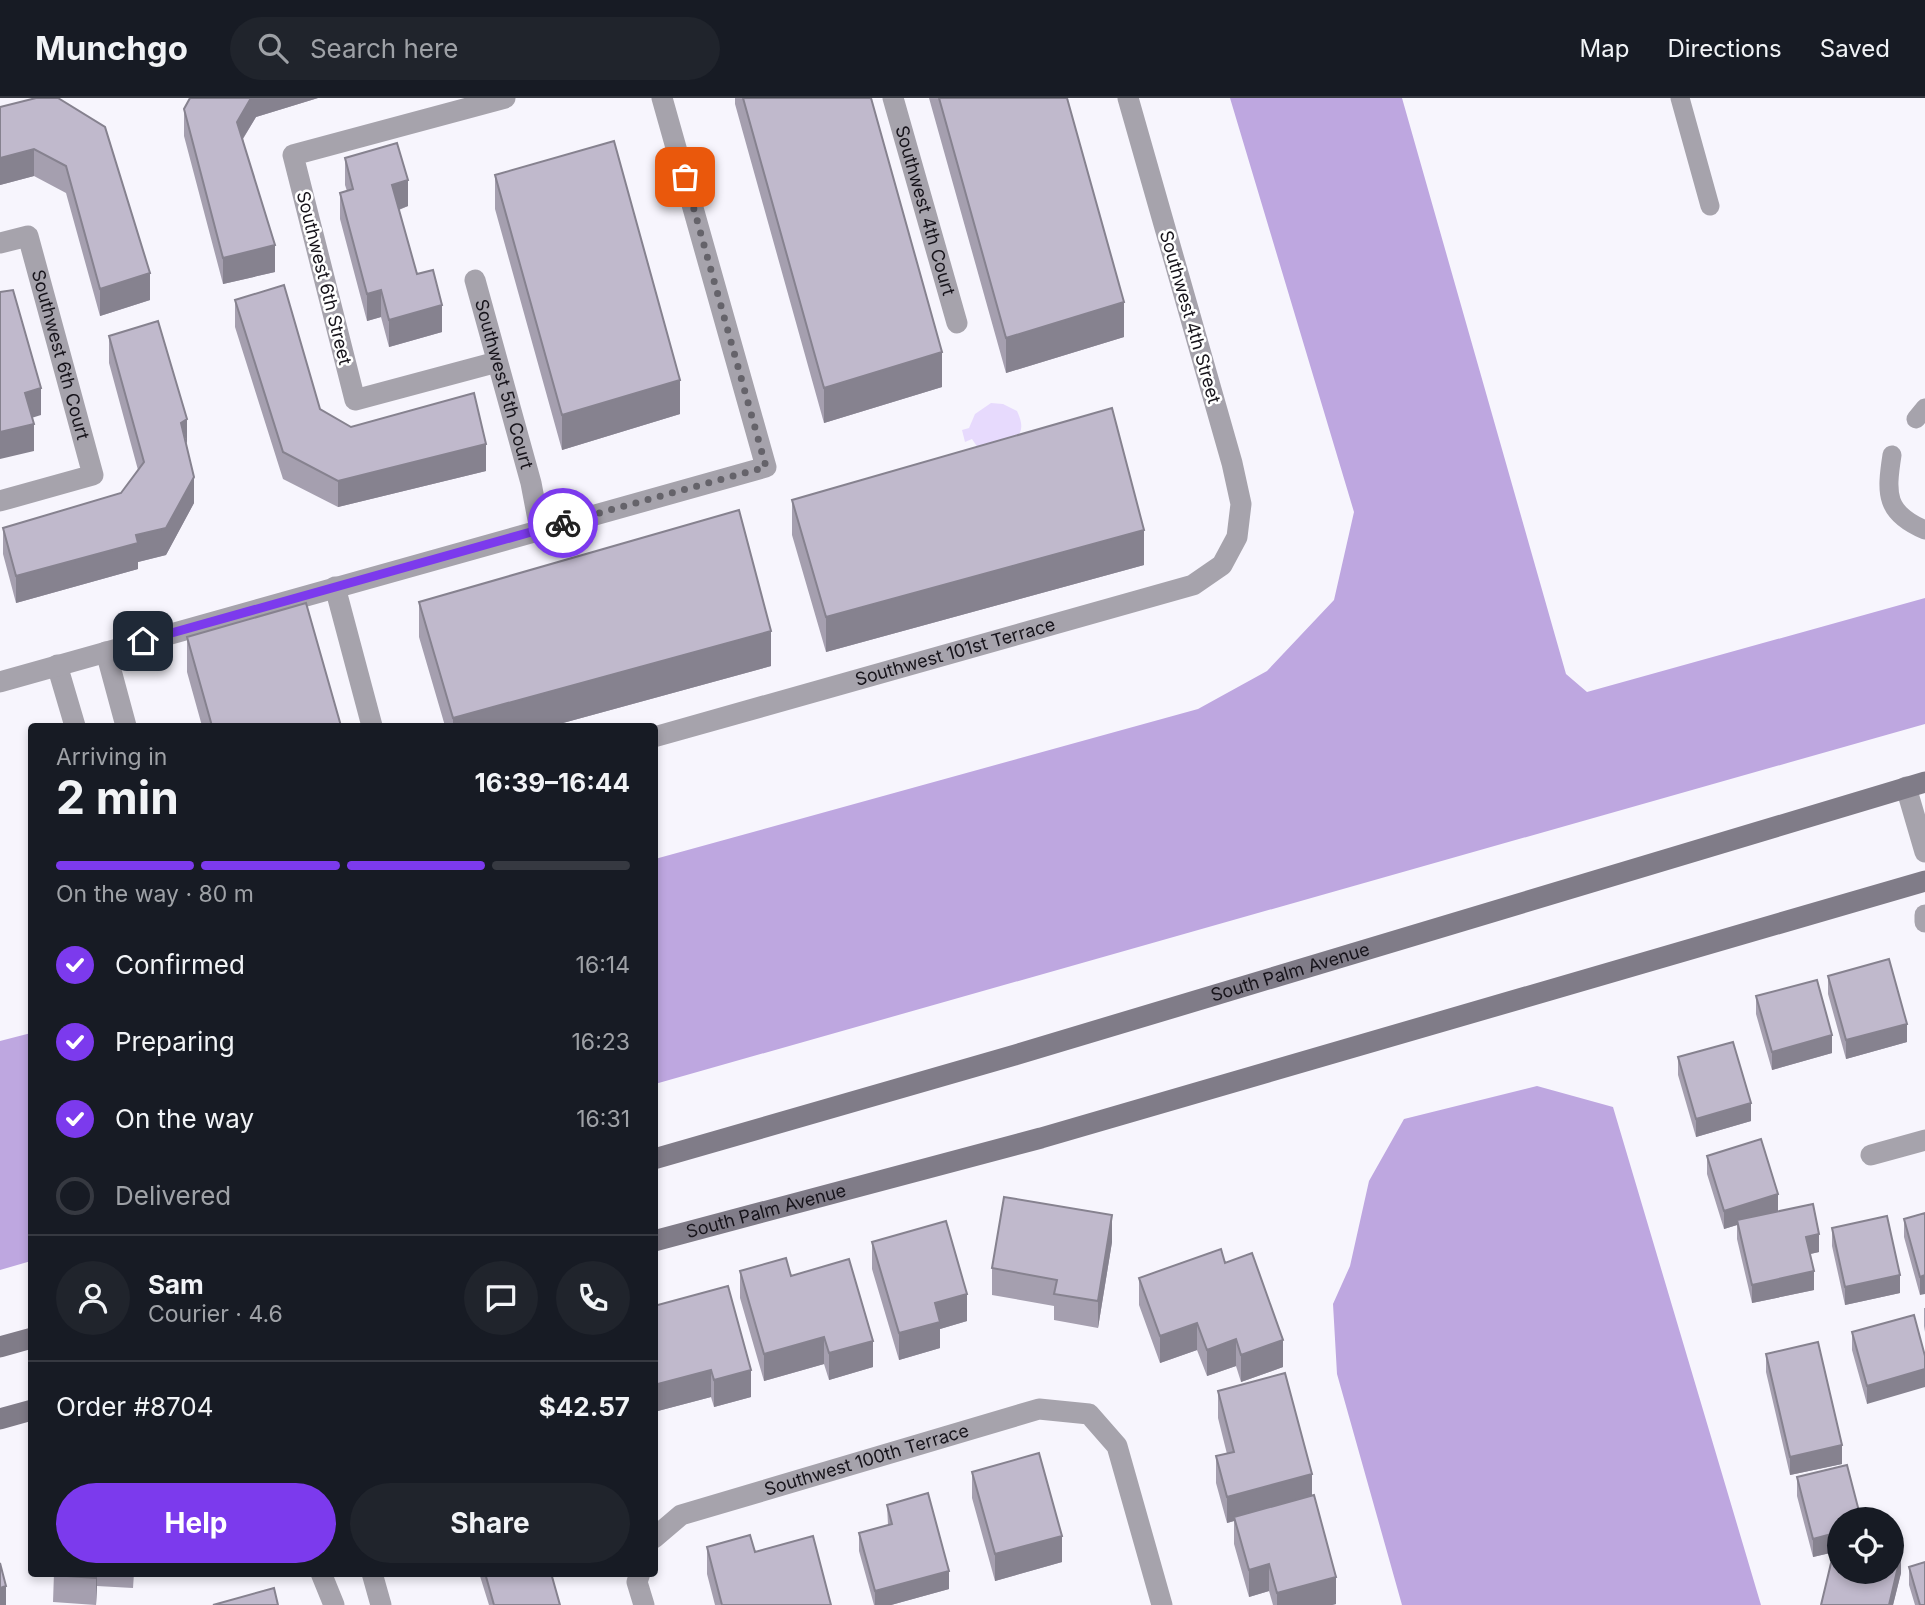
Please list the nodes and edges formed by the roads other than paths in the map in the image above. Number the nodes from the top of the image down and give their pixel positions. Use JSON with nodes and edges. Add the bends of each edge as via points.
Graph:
{"nodes":[{"id":1,"x":505,"y":98,"type":"edge"},
{"id":2,"x":662,"y":98,"type":"edge"},
{"id":3,"x":893,"y":98,"type":"edge"},
{"id":4,"x":1128,"y":98,"type":"edge"},
{"id":5,"x":1680,"y":98,"type":"edge"},
{"id":6,"x":1710,"y":206,"type":"dead end"},
{"id":7,"x":0,"y":243,"type":"edge"},
{"id":8,"x":475,"y":279,"type":"dead end"},
{"id":9,"x":957,"y":323,"type":"dead end"},
{"id":10,"x":497,"y":362,"type":"junction"},
{"id":11,"x":1892,"y":455,"type":"dead end"},
{"id":12,"x":0,"y":501,"type":"edge"},
{"id":13,"x":540,"y":530,"type":"junction"},
{"id":14,"x":1925,"y":530,"type":"edge"},
{"id":15,"x":1237,"y":537,"type":"joint"},
{"id":16,"x":335,"y":587,"type":"junction"},
{"id":17,"x":106,"y":652,"type":"junction"},
{"id":18,"x":57,"y":665,"type":"junction"},
{"id":19,"x":0,"y":682,"type":"edge"},
{"id":20,"x":74,"y":723,"type":"edge"},
{"id":21,"x":125,"y":723,"type":"edge"},
{"id":22,"x":371,"y":723,"type":"edge"},
{"id":23,"x":658,"y":736,"type":"edge"},
{"id":24,"x":1916,"y":784,"type":"edge"},
{"id":25,"x":1925,"y":852,"type":"edge"},
{"id":26,"x":1925,"y":881,"type":"edge"},
{"id":27,"x":1925,"y":915,"type":"edge"},
{"id":28,"x":1925,"y":922,"type":"edge"},
{"id":29,"x":1925,"y":1140,"type":"edge"},
{"id":30,"x":1871,"y":1155,"type":"dead end"},
{"id":31,"x":658,"y":1158,"type":"edge"},
{"id":32,"x":658,"y":1240,"type":"edge"},
{"id":33,"x":28,"y":1339,"type":"edge"},
{"id":34,"x":0,"y":1347,"type":"edge"},
{"id":35,"x":28,"y":1411,"type":"edge"},
{"id":36,"x":0,"y":1419,"type":"edge"},
{"id":37,"x":658,"y":1535,"type":"edge"},
{"id":38,"x":323,"y":1577,"type":"edge"},
{"id":39,"x":373,"y":1577,"type":"edge"},
{"id":40,"x":639,"y":1577,"type":"edge"},
{"id":41,"x":334,"y":1605,"type":"edge"},
{"id":42,"x":381,"y":1605,"type":"edge"},
{"id":43,"x":644,"y":1605,"type":"edge"},
{"id":44,"x":1162,"y":1605,"type":"edge"}],
"edges":[{"from":1,"to":10,"type":"street","name":"Southwest 6th Street","via":[[293,155],[355,400]]},
{"from":2,"to":13,"type":"street","via":[[766,467]]},
{"from":3,"to":9,"type":"street","name":"Southwest 4th Court"},
{"from":4,"to":15,"type":"street","name":"Southwest 4th Street","via":[[1232,463],[1241,504]]},
{"from":5,"to":6,"type":"lane"},
{"from":7,"to":12,"type":"street","name":"Southwest 6th Court","via":[[28,236],[93,475]]},
{"from":8,"to":10,"type":"street","name":"Southwest 5th Court"},
{"from":10,"to":13,"type":"street","name":"Southwest 5th Court"},
{"from":11,"to":14,"type":"lane","via":[[1887,489],[1900,517]]},
{"from":13,"to":16,"type":"street"},
{"from":15,"to":23,"type":"street","name":"Southwest 101st Terrace","via":[[1222,565],[1193,585]]},
{"from":16,"to":17,"type":"street"},
{"from":16,"to":22,"type":"street"},
{"from":17,"to":18,"type":"street"},
{"from":17,"to":21,"type":"street"},
{"from":18,"to":19,"type":"street"},
{"from":18,"to":20,"type":"street"},
{"from":24,"to":25,"type":"street"},
{"from":24,"to":31,"type":"main road","name":"South Palm Avenue"},
{"from":26,"to":32,"type":"main road","name":"South Palm Avenue","via":[[1041,1138]]},
{"from":27,"to":28,"type":"street"},
{"from":29,"to":30,"type":"street"},
{"from":33,"to":34,"type":"main road"},
{"from":35,"to":36,"type":"main road"},
{"from":37,"to":44,"type":"street","name":"Southwest 100th Terrace","via":[[681,1515],[1040,1409],[1089,1414],[1117,1446]]},
{"from":38,"to":41,"type":"street"},
{"from":39,"to":42,"type":"street"},
{"from":40,"to":43,"type":"street"}]}
